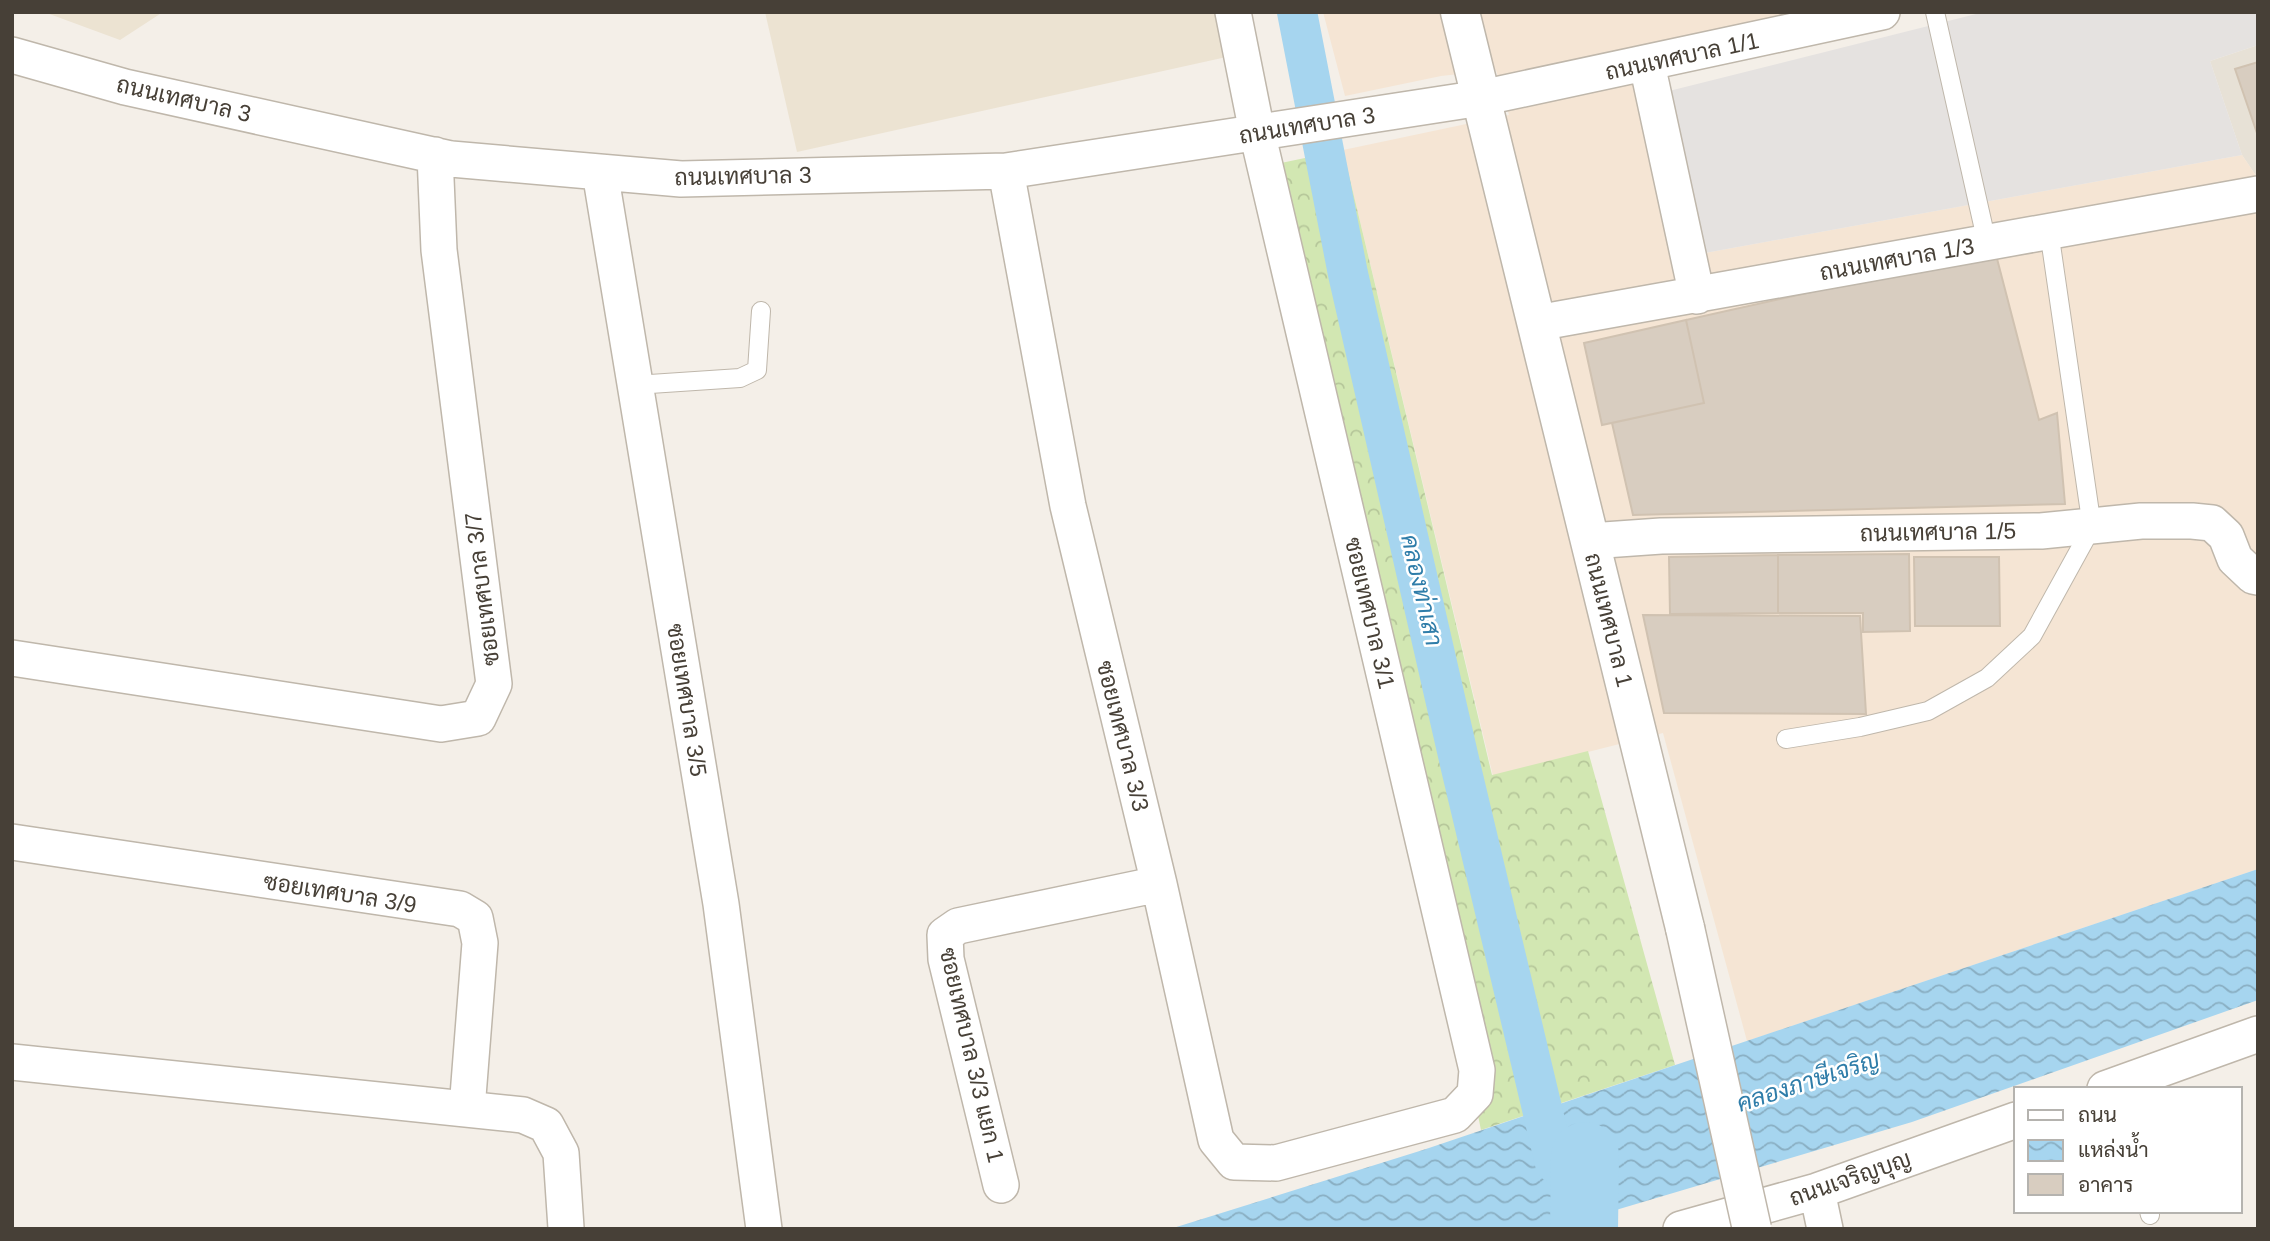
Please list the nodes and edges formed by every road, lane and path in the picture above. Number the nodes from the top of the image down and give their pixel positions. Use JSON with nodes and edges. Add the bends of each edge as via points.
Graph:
{"nodes":[{"id":1,"x":1233,"y":12,"type":"edge"},
{"id":2,"x":1460,"y":12,"type":"edge"},
{"id":3,"x":1882,"y":12,"type":"edge"},
{"id":4,"x":1935,"y":12,"type":"edge"},
{"id":5,"x":12,"y":55,"type":"edge"},
{"id":6,"x":1647,"y":64,"type":"junction"},
{"id":7,"x":1481,"y":98,"type":"junction"},
{"id":8,"x":1259,"y":132,"type":"junction"},
{"id":9,"x":435,"y":155,"type":"junction"},
{"id":10,"x":1006,"y":171,"type":"junction"},
{"id":11,"x":600,"y":172,"type":"junction"},
{"id":12,"x":2258,"y":194,"type":"edge"},
{"id":13,"x":2049,"y":232,"type":"junction"},
{"id":14,"x":1987,"y":243,"type":"junction"},
{"id":15,"x":1697,"y":296,"type":"junction"},
{"id":16,"x":761,"y":311,"type":"dead end"},
{"id":17,"x":1537,"y":323,"type":"junction"},
{"id":18,"x":635,"y":385,"type":"junction"},
{"id":19,"x":2092,"y":527,"type":"junction"},
{"id":20,"x":1590,"y":541,"type":"junction"},
{"id":21,"x":2258,"y":577,"type":"edge"},
{"id":22,"x":12,"y":658,"type":"edge"},
{"id":23,"x":1786,"y":739,"type":"dead end"},
{"id":24,"x":12,"y":842,"type":"edge"},
{"id":25,"x":1159,"y":884,"type":"junction"},
{"id":26,"x":2258,"y":1034,"type":"edge"},
{"id":27,"x":12,"y":1062,"type":"edge"},
{"id":28,"x":2113,"y":1087,"type":"edge"},
{"id":29,"x":467,"y":1109,"type":"junction"},
{"id":30,"x":2014,"y":1121,"type":"edge"},
{"id":31,"x":1365,"y":1139,"type":"joint"},
{"id":32,"x":1001,"y":1185,"type":"dead end"},
{"id":33,"x":1817,"y":1191,"type":"junction"},
{"id":34,"x":566,"y":1228,"type":"edge"},
{"id":35,"x":764,"y":1229,"type":"edge"},
{"id":36,"x":1681,"y":1229,"type":"edge"},
{"id":37,"x":1752,"y":1229,"type":"edge"},
{"id":38,"x":1825,"y":1229,"type":"edge"}],
"edges":[{"from":1,"to":8,"type":"street","name":"ซอยเทศบาล 3/1"},
{"from":2,"to":7,"type":"street","name":"ถนนเทศบาล 1"},
{"from":3,"to":6,"type":"street","name":"ถนนเทศบาล 1/1"},
{"from":4,"to":14,"type":"lane"},
{"from":5,"to":9,"type":"street","name":"ถนนเทศบาล 3","via":[[125,87]]},
{"from":6,"to":7,"type":"street","name":"ถนนเทศบาล 1/1"},
{"from":6,"to":15,"type":"street"},
{"from":7,"to":8,"type":"street","name":"ถนนเทศบาล 3"},
{"from":7,"to":17,"type":"street","name":"ถนนเทศบาล 1"},
{"from":8,"to":10,"type":"street","name":"ถนนเทศบาล 3"},
{"from":8,"to":31,"type":"street","name":"ซอยเทศบาล 3/1","via":[[1476,1070],[1475,1094],[1455,1115]]},
{"from":9,"to":11,"type":"street","name":"ถนนเทศบาล 3"},
{"from":9,"to":22,"type":"street","name":"ซอยเทศบาล 3/7","via":[[439,250],[494,684],[478,718],[441,724]]},
{"from":10,"to":11,"type":"street","name":"ถนนเทศบาล 3","via":[[681,179]]},
{"from":10,"to":25,"type":"street","name":"ซอยเทศบาล 3/3","via":[[1068,506]]},
{"from":11,"to":18,"type":"street","name":"ซอยเทศบาล 3/5"},
{"from":12,"to":13,"type":"street","name":"ถนนเทศบาล 1/3"},
{"from":13,"to":14,"type":"street","name":"ถนนเทศบาล 1/3"},
{"from":13,"to":19,"type":"lane"},
{"from":14,"to":15,"type":"street","name":"ถนนเทศบาล 1/3"},
{"from":15,"to":17,"type":"street","name":"ถนนเทศบาล 1/3"},
{"from":16,"to":18,"type":"lane","via":[[757,370],[740,378]]},
{"from":17,"to":20,"type":"street","name":"ถนนเทศบาล 1"},
{"from":18,"to":35,"type":"street","name":"ซอยเทศบาล 3/5","via":[[721,904]]},
{"from":19,"to":20,"type":"street","name":"ถนนเทศบาล 1/5"},
{"from":19,"to":21,"type":"street","name":"ถนนเทศบาล 1/5","via":[[2212,523],[2225,536],[2235,559]]},
{"from":19,"to":23,"type":"lane","via":[[2032,636],[1987,678],[1928,711]]},
{"from":20,"to":37,"type":"street","name":"ถนนเทศบาล 1","bridge":true,"via":[[1685,928]]},
{"from":24,"to":29,"type":"street","name":"ซอยเทศบาล 3/9","via":[[460,909],[475,918],[480,943]]},
{"from":25,"to":31,"type":"street","name":"ซอยเทศบาล 3/3","via":[[1216,1140],[1234,1162],[1276,1163]]},
{"from":25,"to":32,"type":"street","name":"ซอยเทศบาล 3/3 แยก 1","via":[[958,926],[946,935],[946,959]]},
{"from":26,"to":28,"type":"street"},
{"from":27,"to":29,"type":"street"},
{"from":29,"to":34,"type":"street","via":[[523,1115],[547,1125],[561,1153]]},
{"from":30,"to":33,"type":"street","name":"ถนนเจริญบุญ"},
{"from":33,"to":36,"type":"street","name":"ถนนเจริญบุญ"},
{"from":33,"to":38,"type":"street"}]}
